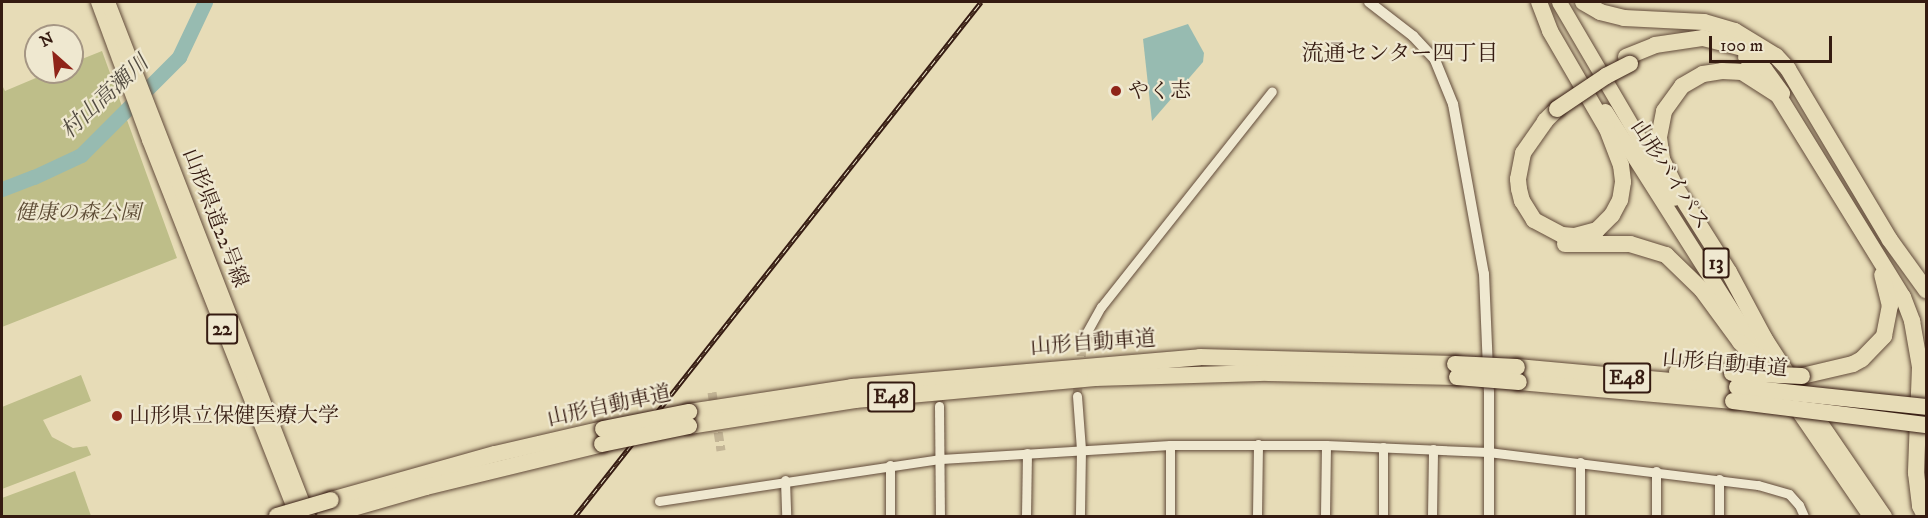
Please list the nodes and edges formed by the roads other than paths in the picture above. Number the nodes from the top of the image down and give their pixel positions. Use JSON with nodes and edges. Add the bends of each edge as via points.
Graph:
{"nodes":[{"id":1,"x":98,"y":2,"type":"edge"},
{"id":2,"x":108,"y":2,"type":"edge"},
{"id":3,"x":1369,"y":2,"type":"edge"},
{"id":4,"x":1541,"y":2,"type":"edge"},
{"id":5,"x":1559,"y":2,"type":"edge"},
{"id":6,"x":1583,"y":2,"type":"edge"},
{"id":7,"x":124,"y":59,"type":"junction"},
{"id":8,"x":1628,"y":61,"type":"junction"},
{"id":9,"x":1272,"y":91,"type":"dead end"},
{"id":10,"x":1555,"y":106,"type":"junction"},
{"id":11,"x":1810,"y":108,"type":"junction"},
{"id":12,"x":1798,"y":126,"type":"junction"},
{"id":13,"x":1863,"y":231,"type":"junction"},
{"id":14,"x":1890,"y":240,"type":"junction"},
{"id":15,"x":1926,"y":290,"type":"edge"},
{"id":16,"x":1083,"y":339,"type":"tunnel mouth"},
{"id":17,"x":1765,"y":350,"type":"junction"},
{"id":18,"x":1926,"y":372,"type":"edge"},
{"id":19,"x":1734,"y":387,"type":"junction"},
{"id":20,"x":1077,"y":396,"type":"tunnel mouth"},
{"id":21,"x":1926,"y":397,"type":"edge"},
{"id":22,"x":939,"y":406,"type":"dead end"},
{"id":23,"x":1926,"y":407,"type":"edge"},
{"id":24,"x":1926,"y":425,"type":"edge"},
{"id":25,"x":1258,"y":444,"type":"junction"},
{"id":26,"x":1326,"y":445,"type":"junction"},
{"id":27,"x":1170,"y":446,"type":"junction"},
{"id":28,"x":1383,"y":447,"type":"junction"},
{"id":29,"x":1081,"y":449,"type":"junction"},
{"id":30,"x":1433,"y":449,"type":"junction"},
{"id":31,"x":1488,"y":452,"type":"junction"},
{"id":32,"x":1027,"y":453,"type":"junction"},
{"id":33,"x":941,"y":459,"type":"junction"},
{"id":34,"x":1580,"y":462,"type":"junction"},
{"id":35,"x":890,"y":465,"type":"junction"},
{"id":36,"x":1656,"y":471,"type":"junction"},
{"id":37,"x":1719,"y":479,"type":"junction"},
{"id":38,"x":785,"y":480,"type":"junction"},
{"id":39,"x":1926,"y":493,"type":"edge"},
{"id":40,"x":659,"y":501,"type":"dead end"},
{"id":41,"x":330,"y":510,"type":"edge"},
{"id":42,"x":277,"y":516,"type":"edge"},
{"id":43,"x":297,"y":516,"type":"edge"},
{"id":44,"x":308,"y":516,"type":"edge"},
{"id":45,"x":786,"y":516,"type":"edge"},
{"id":46,"x":890,"y":516,"type":"edge"},
{"id":47,"x":940,"y":516,"type":"edge"},
{"id":48,"x":1026,"y":516,"type":"edge"},
{"id":49,"x":1080,"y":516,"type":"edge"},
{"id":50,"x":1170,"y":516,"type":"edge"},
{"id":51,"x":1257,"y":516,"type":"edge"},
{"id":52,"x":1325,"y":516,"type":"edge"},
{"id":53,"x":1383,"y":516,"type":"edge"},
{"id":54,"x":1432,"y":516,"type":"edge"},
{"id":55,"x":1489,"y":516,"type":"edge"},
{"id":56,"x":1580,"y":516,"type":"edge"},
{"id":57,"x":1656,"y":516,"type":"edge"},
{"id":58,"x":1719,"y":516,"type":"edge"},
{"id":59,"x":1804,"y":516,"type":"edge"},
{"id":60,"x":1870,"y":516,"type":"edge"},
{"id":61,"x":1884,"y":516,"type":"edge"},
{"id":62,"x":1925,"y":516,"type":"edge"}],
"edges":[{"from":1,"to":7,"type":"main road","name":"山形県道22号線","number":"22"},
{"from":2,"to":7,"type":"main road","name":"山形県道22号線","number":"22"},
{"from":3,"to":31,"type":"street","via":[[1413,36],[1435,60],[1453,104],[1484,274]]},
{"from":4,"to":10,"type":"highway","via":[[1550,31],[1607,129],[1621,165],[1620,200],[1612,215],[1597,230],[1574,236],[1541,226],[1525,207],[1519,189],[1523,153]]},
{"from":4,"to":17,"type":"highway","name":"山形バイパス","number":"13","via":[[1575,64]]},
{"from":5,"to":17,"type":"highway","name":"山形バイパス","number":"13"},
{"from":6,"to":11,"type":"highway","via":[[1600,12],[1624,18],[1704,22],[1735,31],[1776,56]]},
{"from":7,"to":43,"type":"main road","name":"山形県道22号線","number":"22","via":[[149,140]]},
{"from":7,"to":44,"type":"main road","name":"山形県道22号線","number":"22","via":[[165,148]]},
{"from":8,"to":10,"type":"highway","bridge":true},
{"from":8,"to":11,"type":"highway","via":[[1655,45],[1672,41],[1703,38],[1732,44],[1770,63]]},
{"from":8,"to":12,"type":"highway","via":[[1672,49],[1704,46],[1740,54],[1776,81]]},
{"from":9,"to":16,"type":"street","via":[[1101,307]]},
{"from":10,"to":17,"type":"highway","via":[[1528,128],[1512,158],[1508,186],[1530,229],[1558,243],[1630,244],[1666,255],[1702,290],[1740,342]]},
{"from":11,"to":14,"type":"highway"},
{"from":12,"to":13,"type":"highway"},
{"from":12,"to":17,"type":"highway","via":[[1778,95],[1742,72],[1722,70],[1703,74],[1682,86],[1660,123],[1664,165],[1729,272]]},
{"from":13,"to":19,"type":"highway","bridge":true,"via":[[1889,294],[1884,336],[1853,364]]},
{"from":13,"to":62,"type":"highway","via":[[1904,297],[1918,345],[1916,473]]},
{"from":14,"to":15,"type":"highway"},
{"from":14,"to":18,"type":"highway","via":[[1918,314]]},
{"from":17,"to":60,"type":"highway","name":"山形バイパス","number":"13"},
{"from":17,"to":61,"type":"highway","name":"山形バイパス","number":"13"},
{"from":19,"to":23,"type":"highway","name":"山形自動車道","number":"E48","bridge":true},
{"from":19,"to":24,"type":"highway","name":"山形自動車道","number":"E48","bridge":true},
{"from":19,"to":41,"type":"highway","name":"山形自動車道","number":"E48","bridge":true,"via":[[1200,357],[852,387],[483,457]]},
{"from":20,"to":29,"type":"street"},
{"from":21,"to":39,"type":"highway"},
{"from":22,"to":33,"type":"street"},
{"from":25,"to":26,"type":"street"},
{"from":25,"to":27,"type":"street"},
{"from":25,"to":51,"type":"street"},
{"from":26,"to":28,"type":"street"},
{"from":26,"to":52,"type":"street"},
{"from":27,"to":29,"type":"street"},
{"from":27,"to":50,"type":"street"},
{"from":28,"to":30,"type":"street"},
{"from":28,"to":53,"type":"street"},
{"from":29,"to":32,"type":"street"},
{"from":29,"to":49,"type":"street"},
{"from":30,"to":31,"type":"street"},
{"from":30,"to":54,"type":"street"},
{"from":31,"to":34,"type":"street"},
{"from":31,"to":55,"type":"street"},
{"from":32,"to":33,"type":"street"},
{"from":32,"to":48,"type":"street"},
{"from":33,"to":35,"type":"street"},
{"from":33,"to":47,"type":"street"},
{"from":34,"to":36,"type":"street"},
{"from":34,"to":56,"type":"street"},
{"from":35,"to":38,"type":"street"},
{"from":35,"to":46,"type":"street"},
{"from":36,"to":37,"type":"street"},
{"from":36,"to":57,"type":"street"},
{"from":37,"to":58,"type":"street"},
{"from":37,"to":59,"type":"street","via":[[1776,488],[1789,494]]},
{"from":38,"to":40,"type":"street"},
{"from":38,"to":45,"type":"street"},
{"from":41,"to":42,"type":"highway","name":"山形自動車道","number":"E48","bridge":true}]}
